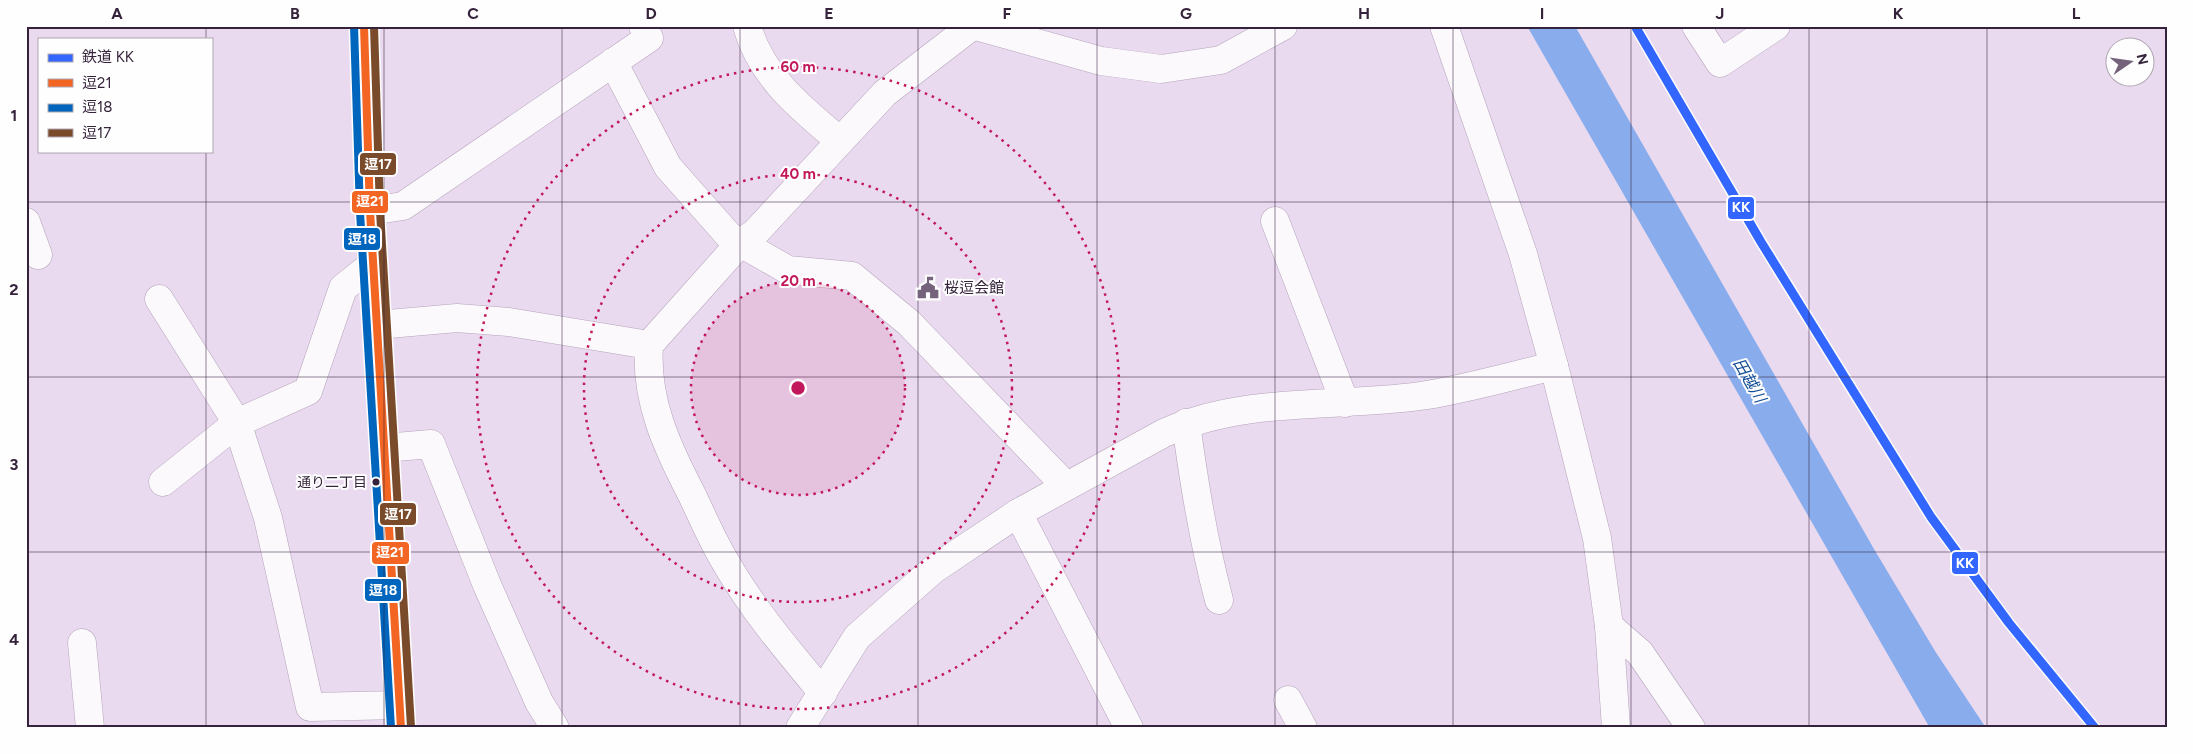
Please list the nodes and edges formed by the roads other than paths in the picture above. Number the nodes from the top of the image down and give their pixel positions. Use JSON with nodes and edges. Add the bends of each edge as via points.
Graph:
{"nodes":[{"id":1,"x":364,"y":26,"type":"edge"},
{"id":2,"x":643,"y":26,"type":"edge"},
{"id":3,"x":747,"y":26,"type":"edge"},
{"id":4,"x":972,"y":26,"type":"edge"},
{"id":5,"x":976,"y":26,"type":"edge"},
{"id":6,"x":1283,"y":26,"type":"edge"},
{"id":7,"x":1444,"y":26,"type":"edge"},
{"id":8,"x":1696,"y":26,"type":"edge"},
{"id":9,"x":1776,"y":26,"type":"edge"},
{"id":10,"x":613,"y":62,"type":"junction"},
{"id":11,"x":840,"y":141,"type":"junction"},
{"id":12,"x":370,"y":211,"type":"junction"},
{"id":13,"x":1275,"y":221,"type":"dead end"},
{"id":14,"x":26,"y":222,"type":"edge"},
{"id":15,"x":741,"y":242,"type":"junction"},
{"id":16,"x":38,"y":255,"type":"dead end"},
{"id":17,"x":374,"y":264,"type":"junction"},
{"id":18,"x":159,"y":299,"type":"dead end"},
{"id":19,"x":377,"y":325,"type":"junction"},
{"id":20,"x":649,"y":345,"type":"junction"},
{"id":21,"x":1554,"y":366,"type":"junction"},
{"id":22,"x":1345,"y":403,"type":"junction"},
{"id":23,"x":237,"y":423,"type":"junction"},
{"id":24,"x":1186,"y":423,"type":"junction"},
{"id":25,"x":384,"y":448,"type":"junction"},
{"id":26,"x":163,"y":482,"type":"dead end"},
{"id":27,"x":1066,"y":486,"type":"junction"},
{"id":28,"x":1018,"y":513,"type":"junction"},
{"id":29,"x":1219,"y":600,"type":"dead end"},
{"id":30,"x":1609,"y":626,"type":"junction"},
{"id":31,"x":82,"y":643,"type":"dead end"},
{"id":32,"x":823,"y":693,"type":"junction"},
{"id":33,"x":1288,"y":700,"type":"dead end"},
{"id":34,"x":400,"y":716,"type":"edge"},
{"id":35,"x":90,"y":728,"type":"edge"},
{"id":36,"x":555,"y":728,"type":"edge"},
{"id":37,"x":800,"y":728,"type":"edge"},
{"id":38,"x":1129,"y":728,"type":"edge"},
{"id":39,"x":1303,"y":728,"type":"edge"},
{"id":40,"x":1616,"y":728,"type":"edge"},
{"id":41,"x":1691,"y":728,"type":"edge"}],
"edges":[{"from":1,"to":12,"type":"main road"},
{"from":2,"to":10,"type":"street","via":[[649,38]]},
{"from":3,"to":11,"type":"street","via":[[765,67],[789,97]]},
{"from":4,"to":11,"type":"street","via":[[885,93]]},
{"from":5,"to":6,"type":"street","via":[[1101,61],[1161,69],[1221,60]]},
{"from":7,"to":21,"type":"street","via":[[1523,254]]},
{"from":8,"to":9,"type":"street","via":[[1720,63]]},
{"from":10,"to":12,"type":"street","via":[[403,206]]},
{"from":10,"to":15,"type":"street","via":[[668,167],[730,237]]},
{"from":11,"to":15,"type":"street","via":[[754,234]]},
{"from":12,"to":17,"type":"main road"},
{"from":13,"to":22,"type":"street"},
{"from":14,"to":16,"type":"street"},
{"from":15,"to":20,"type":"street"},
{"from":15,"to":27,"type":"street","via":[[788,270],[852,276],[909,323]]},
{"from":17,"to":19,"type":"main road"},
{"from":17,"to":23,"type":"street","via":[[342,288],[308,391]]},
{"from":18,"to":23,"type":"street"},
{"from":19,"to":20,"type":"street","via":[[456,318],[509,322]]},
{"from":19,"to":25,"type":"main road"},
{"from":20,"to":32,"type":"street","via":[[654,408],[667,447],[726,563],[775,635]]},
{"from":21,"to":22,"type":"street","via":[[1421,396]]},
{"from":21,"to":30,"type":"street","via":[[1597,538]]},
{"from":22,"to":24,"type":"street","via":[[1297,403],[1239,409]]},
{"from":23,"to":26,"type":"street"},
{"from":23,"to":34,"type":"street","via":[[268,518],[310,707]]},
{"from":24,"to":27,"type":"street"},
{"from":24,"to":29,"type":"street","via":[[1204,543]]},
{"from":25,"to":34,"type":"main road"},
{"from":25,"to":36,"type":"street","via":[[431,444],[486,585],[539,702]]},
{"from":27,"to":28,"type":"street"},
{"from":28,"to":32,"type":"street","via":[[934,569],[857,637]]},
{"from":28,"to":38,"type":"street"},
{"from":30,"to":40,"type":"street"},
{"from":30,"to":41,"type":"street","via":[[1640,653]]},
{"from":31,"to":35,"type":"street"},
{"from":32,"to":37,"type":"street"},
{"from":33,"to":39,"type":"street"}]}
